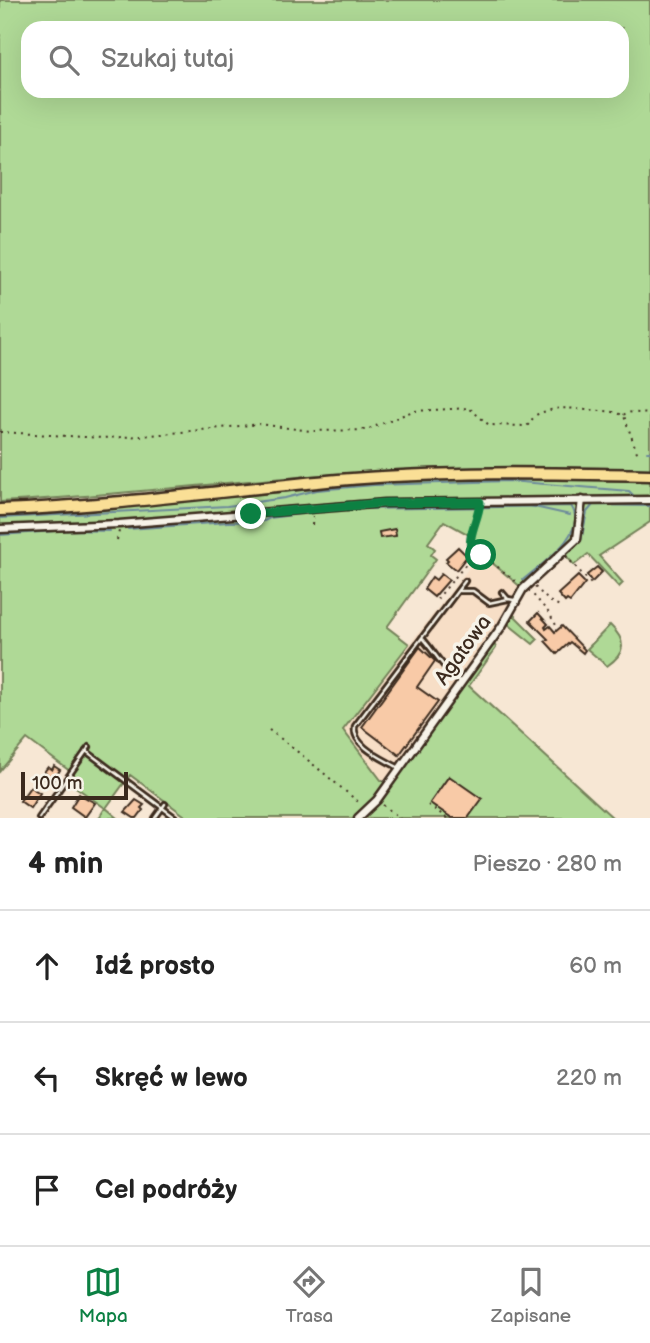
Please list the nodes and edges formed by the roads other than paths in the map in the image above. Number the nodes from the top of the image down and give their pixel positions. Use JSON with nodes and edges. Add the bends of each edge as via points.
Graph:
{"nodes":[{"id":1,"x":650,"y":475,"type":"edge"},
{"id":2,"x":582,"y":500,"type":"junction"},
{"id":3,"x":650,"y":500,"type":"edge"},
{"id":4,"x":0,"y":510,"type":"edge"},
{"id":5,"x":0,"y":529,"type":"edge"},
{"id":6,"x":465,"y":581,"type":"dead end"},
{"id":7,"x":456,"y":592,"type":"junction"},
{"id":8,"x":502,"y":592,"type":"dead end"},
{"id":9,"x":508,"y":598,"type":"junction"},
{"id":10,"x":516,"y":601,"type":"junction"},
{"id":11,"x":422,"y":638,"type":"junction"},
{"id":12,"x":461,"y":682,"type":"junction"},
{"id":13,"x":398,"y":768,"type":"junction"},
{"id":14,"x":164,"y":806,"type":"junction"},
{"id":15,"x":39,"y":818,"type":"edge"},
{"id":16,"x":155,"y":818,"type":"edge"},
{"id":17,"x":176,"y":818,"type":"edge"},
{"id":18,"x":358,"y":818,"type":"edge"}],
"edges":[{"from":1,"to":4,"type":"highway","via":[[402,476]]},
{"from":2,"to":3,"type":"street"},
{"from":2,"to":5,"type":"street","via":[[385,503]]},
{"from":2,"to":10,"type":"street","name":"Agatowa","via":[[578,537],[526,585]]},
{"from":6,"to":7,"type":"lane"},
{"from":7,"to":9,"type":"lane","via":[[470,590],[489,603]]},
{"from":7,"to":11,"type":"lane"},
{"from":8,"to":9,"type":"lane"},
{"from":9,"to":10,"type":"lane"},
{"from":10,"to":12,"type":"street","name":"Agatowa"},
{"from":11,"to":12,"type":"lane"},
{"from":11,"to":13,"type":"lane","via":[[354,729],[358,742]]},
{"from":12,"to":13,"type":"street","name":"Agatowa"},
{"from":13,"to":18,"type":"street","name":"Agatowa","via":[[377,800]]},
{"from":14,"to":15,"type":"lane","via":[[88,749]]},
{"from":14,"to":16,"type":"lane"},
{"from":14,"to":17,"type":"lane"}]}
